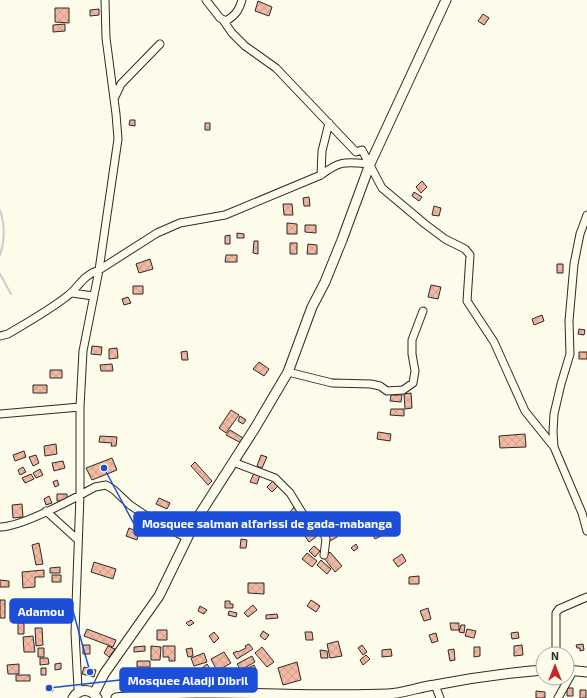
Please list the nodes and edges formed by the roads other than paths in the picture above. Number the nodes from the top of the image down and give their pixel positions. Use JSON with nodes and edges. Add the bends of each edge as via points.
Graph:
{"nodes":[{"id":1,"x":105,"y":0,"type":"edge"},
{"id":2,"x":206,"y":0,"type":"edge"},
{"id":3,"x":242,"y":0,"type":"edge"},
{"id":4,"x":446,"y":0,"type":"edge"},
{"id":5,"x":223,"y":20,"type":"junction"},
{"id":6,"x":160,"y":44,"type":"dead end"},
{"id":7,"x":114,"y":99,"type":"junction"},
{"id":8,"x":329,"y":123,"type":"junction"},
{"id":9,"x":370,"y":164,"type":"junction"},
{"id":10,"x":321,"y":175,"type":"junction"},
{"id":11,"x":587,"y":216,"type":"edge"},
{"id":12,"x":99,"y":270,"type":"junction"},
{"id":13,"x":72,"y":292,"type":"junction"},
{"id":14,"x":93,"y":296,"type":"junction"},
{"id":15,"x":423,"y":311,"type":"dead end"},
{"id":16,"x":0,"y":336,"type":"edge"},
{"id":17,"x":288,"y":372,"type":"junction"},
{"id":18,"x":80,"y":407,"type":"junction"},
{"id":19,"x":0,"y":414,"type":"edge"},
{"id":20,"x":554,"y":447,"type":"junction"},
{"id":21,"x":232,"y":462,"type":"junction"},
{"id":22,"x":80,"y":495,"type":"junction"},
{"id":23,"x":46,"y":511,"type":"junction"},
{"id":24,"x":0,"y":527,"type":"edge"},
{"id":25,"x":587,"y":531,"type":"edge"},
{"id":26,"x":187,"y":538,"type":"junction"},
{"id":27,"x":78,"y":540,"type":"junction"},
{"id":28,"x":324,"y":555,"type":"dead end"},
{"id":29,"x":587,"y":597,"type":"edge"},
{"id":30,"x":556,"y":646,"type":"edge"},
{"id":31,"x":535,"y":671,"type":"edge"},
{"id":32,"x":575,"y":671,"type":"edge"},
{"id":33,"x":587,"y":672,"type":"edge"},
{"id":34,"x":435,"y":684,"type":"junction"},
{"id":35,"x":563,"y":686,"type":"edge"},
{"id":36,"x":80,"y":691,"type":"junction"},
{"id":37,"x":407,"y":694,"type":"edge"},
{"id":38,"x":95,"y":696,"type":"edge"},
{"id":39,"x":73,"y":698,"type":"edge"},
{"id":40,"x":116,"y":698,"type":"edge"},
{"id":41,"x":440,"y":698,"type":"edge"},
{"id":42,"x":558,"y":698,"type":"edge"}],
"edges":[{"from":1,"to":7,"type":"street","via":[[106,38]]},
{"from":2,"to":5,"type":"street"},
{"from":3,"to":5,"type":"street","via":[[234,16]]},
{"from":4,"to":9,"type":"street"},
{"from":5,"to":8,"type":"street","via":[[245,46],[276,68]]},
{"from":6,"to":7,"type":"street","via":[[121,84]]},
{"from":7,"to":12,"type":"street","via":[[118,139]]},
{"from":8,"to":9,"type":"street","via":[[356,152],[362,150]]},
{"from":8,"to":10,"type":"street","via":[[322,151]]},
{"from":9,"to":10,"type":"street","via":[[344,162]]},
{"from":9,"to":17,"type":"street"},
{"from":9,"to":20,"type":"street","via":[[382,188],[425,224],[465,249],[470,255],[467,301],[494,342],[525,411]]},
{"from":10,"to":12,"type":"street","via":[[225,215],[180,222]]},
{"from":11,"to":20,"type":"street","via":[[580,234],[574,264],[569,321],[570,354],[554,414]]},
{"from":12,"to":13,"type":"street","via":[[84,277]]},
{"from":12,"to":14,"type":"street"},
{"from":13,"to":14,"type":"street"},
{"from":13,"to":16,"type":"street","via":[[8,334]]},
{"from":14,"to":18,"type":"street","via":[[83,351]]},
{"from":15,"to":17,"type":"street","via":[[412,340],[416,371],[413,383],[403,390],[387,391],[380,386],[332,383]]},
{"from":17,"to":21,"type":"street"},
{"from":18,"to":19,"type":"street"},
{"from":18,"to":22,"type":"street"},
{"from":20,"to":25,"type":"street"},
{"from":21,"to":26,"type":"street"},
{"from":21,"to":28,"type":"street","via":[[274,478],[290,493],[309,524],[323,532],[326,539]]},
{"from":22,"to":23,"type":"street"},
{"from":22,"to":26,"type":"street","via":[[95,487],[106,485],[154,521]]},
{"from":22,"to":27,"type":"street"},
{"from":23,"to":24,"type":"street","via":[[22,522]]},
{"from":23,"to":27,"type":"street"},
{"from":26,"to":38,"type":"street","via":[[159,596],[108,668]]},
{"from":27,"to":36,"type":"street","via":[[75,633]]},
{"from":29,"to":30,"type":"street","via":[[556,612]]},
{"from":31,"to":34,"type":"street"},
{"from":32,"to":33,"type":"street"},
{"from":34,"to":37,"type":"street"},
{"from":34,"to":41,"type":"street"},
{"from":35,"to":42,"type":"street"},
{"from":36,"to":38,"type":"street","via":[[87,690]]},
{"from":36,"to":39,"type":"street"},
{"from":37,"to":40,"type":"street","via":[[331,696],[176,693]]}]}
